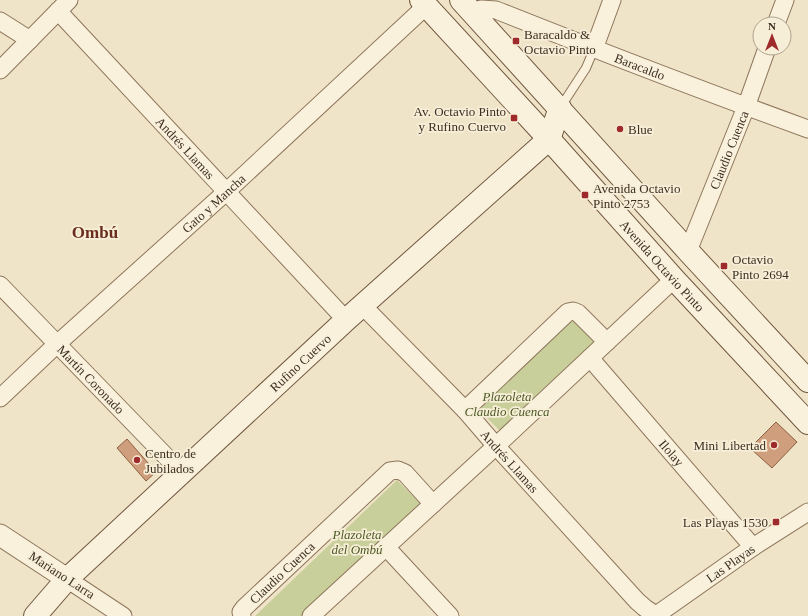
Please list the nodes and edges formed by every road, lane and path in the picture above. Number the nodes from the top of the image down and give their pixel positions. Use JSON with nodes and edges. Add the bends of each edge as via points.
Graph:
{"nodes":[{"id":1,"x":612,"y":0,"type":"edge"},
{"id":2,"x":785,"y":0,"type":"edge"},
{"id":3,"x":423,"y":3,"type":"edge"},
{"id":4,"x":64,"y":6,"type":"edge"},
{"id":5,"x":467,"y":6,"type":"edge"},
{"id":6,"x":779,"y":16,"type":"edge"},
{"id":7,"x":0,"y":20,"type":"edge"},
{"id":8,"x":30,"y":40,"type":"junction"},
{"id":9,"x":594,"y":49,"type":"junction"},
{"id":10,"x":764,"y":56,"type":"edge"},
{"id":11,"x":0,"y":70,"type":"edge"},
{"id":12,"x":746,"y":107,"type":"junction"},
{"id":13,"x":560,"y":108,"type":"junction"},
{"id":14,"x":808,"y":129,"type":"edge"},
{"id":15,"x":549,"y":139,"type":"junction"},
{"id":16,"x":226,"y":192,"type":"junction"},
{"id":17,"x":688,"y":251,"type":"junction"},
{"id":18,"x":674,"y":279,"type":"junction"},
{"id":19,"x":0,"y":285,"type":"edge"},
{"id":20,"x":362,"y":305,"type":"junction"},
{"id":21,"x":346,"y":320,"type":"junction"},
{"id":22,"x":607,"y":342,"type":"junction"},
{"id":23,"x":57,"y":344,"type":"junction"},
{"id":24,"x":590,"y":358,"type":"junction"},
{"id":25,"x":808,"y":381,"type":"edge"},
{"id":26,"x":0,"y":398,"type":"edge"},
{"id":27,"x":465,"y":410,"type":"junction"},
{"id":28,"x":808,"y":423,"type":"edge"},
{"id":29,"x":496,"y":446,"type":"junction"},
{"id":30,"x":182,"y":473,"type":"junction"},
{"id":31,"x":433,"y":504,"type":"junction"},
{"id":32,"x":808,"y":512,"type":"edge"},
{"id":33,"x":0,"y":534,"type":"edge"},
{"id":34,"x":386,"y":547,"type":"junction"},
{"id":35,"x":753,"y":548,"type":"junction"},
{"id":36,"x":67,"y":579,"type":"junction"},
{"id":37,"x":35,"y":616,"type":"edge"},
{"id":38,"x":123,"y":616,"type":"edge"},
{"id":39,"x":242,"y":616,"type":"edge"},
{"id":40,"x":311,"y":616,"type":"edge"},
{"id":41,"x":450,"y":616,"type":"edge"},
{"id":42,"x":656,"y":616,"type":"edge"}],
"edges":[{"from":1,"to":9,"type":"street"},
{"from":2,"to":6,"type":"street"},
{"from":3,"to":15,"type":"main road","name":"Avenida Octavio Pinto"},
{"from":3,"to":16,"type":"street","name":"Gato y Mancha"},
{"from":4,"to":8,"type":"street"},
{"from":4,"to":16,"type":"street","name":"Andrés Llamas"},
{"from":5,"to":9,"type":"street","name":"Baracaldo","via":[[496,10]]},
{"from":5,"to":13,"type":"main road"},
{"from":7,"to":8,"type":"street"},
{"from":8,"to":11,"type":"street"},
{"from":9,"to":12,"type":"street","name":"Baracaldo"},
{"from":9,"to":13,"type":"lane","via":[[586,68]]},
{"from":10,"to":12,"type":"street","name":"Claudio Cuenca"},
{"from":12,"to":14,"type":"street","name":"Baracaldo"},
{"from":12,"to":17,"type":"street","name":"Claudio Cuenca"},
{"from":13,"to":15,"type":"main road","name":"Rufino Cuervo"},
{"from":13,"to":17,"type":"main road"},
{"from":15,"to":18,"type":"main road","name":"Avenida Octavio Pinto"},
{"from":15,"to":20,"type":"main road","name":"Rufino Cuervo"},
{"from":16,"to":21,"type":"street","name":"Andrés Llamas"},
{"from":16,"to":23,"type":"street","name":"Gato y Mancha"},
{"from":17,"to":25,"type":"main road"},
{"from":18,"to":22,"type":"street"},
{"from":18,"to":28,"type":"main road","name":"Avenida Octavio Pinto"},
{"from":19,"to":23,"type":"street","name":"Martín Coronado"},
{"from":20,"to":21,"type":"main road","name":"Rufino Cuervo"},
{"from":20,"to":27,"type":"street","name":"Andrés Llamas"},
{"from":21,"to":30,"type":"main road","name":"Rufino Cuervo"},
{"from":22,"to":24,"type":"street"},
{"from":22,"to":27,"type":"street","via":[[578,313],[568,312]]},
{"from":23,"to":26,"type":"street","name":"Gato y Mancha"},
{"from":23,"to":30,"type":"street","name":"Martín Coronado"},
{"from":24,"to":29,"type":"street"},
{"from":24,"to":35,"type":"street","name":"Ilolay"},
{"from":27,"to":29,"type":"street","name":"Andrés Llamas"},
{"from":29,"to":31,"type":"street"},
{"from":29,"to":42,"type":"street","name":"Andrés Llamas","via":[[638,601]]},
{"from":30,"to":36,"type":"main road","name":"Rufino Cuervo"},
{"from":31,"to":34,"type":"street"},
{"from":31,"to":39,"type":"street","name":"Claudio Cuenca","via":[[405,473],[398,470],[390,471],[244,608]]},
{"from":32,"to":35,"type":"street","name":"Las Playas"},
{"from":33,"to":36,"type":"street","name":"Mariano Larra"},
{"from":34,"to":40,"type":"street"},
{"from":34,"to":41,"type":"street"},
{"from":35,"to":42,"type":"street","name":"Las Playas"},
{"from":36,"to":37,"type":"main road","name":"Rufino Cuervo"},
{"from":36,"to":38,"type":"street","name":"Mariano Larra"}]}
